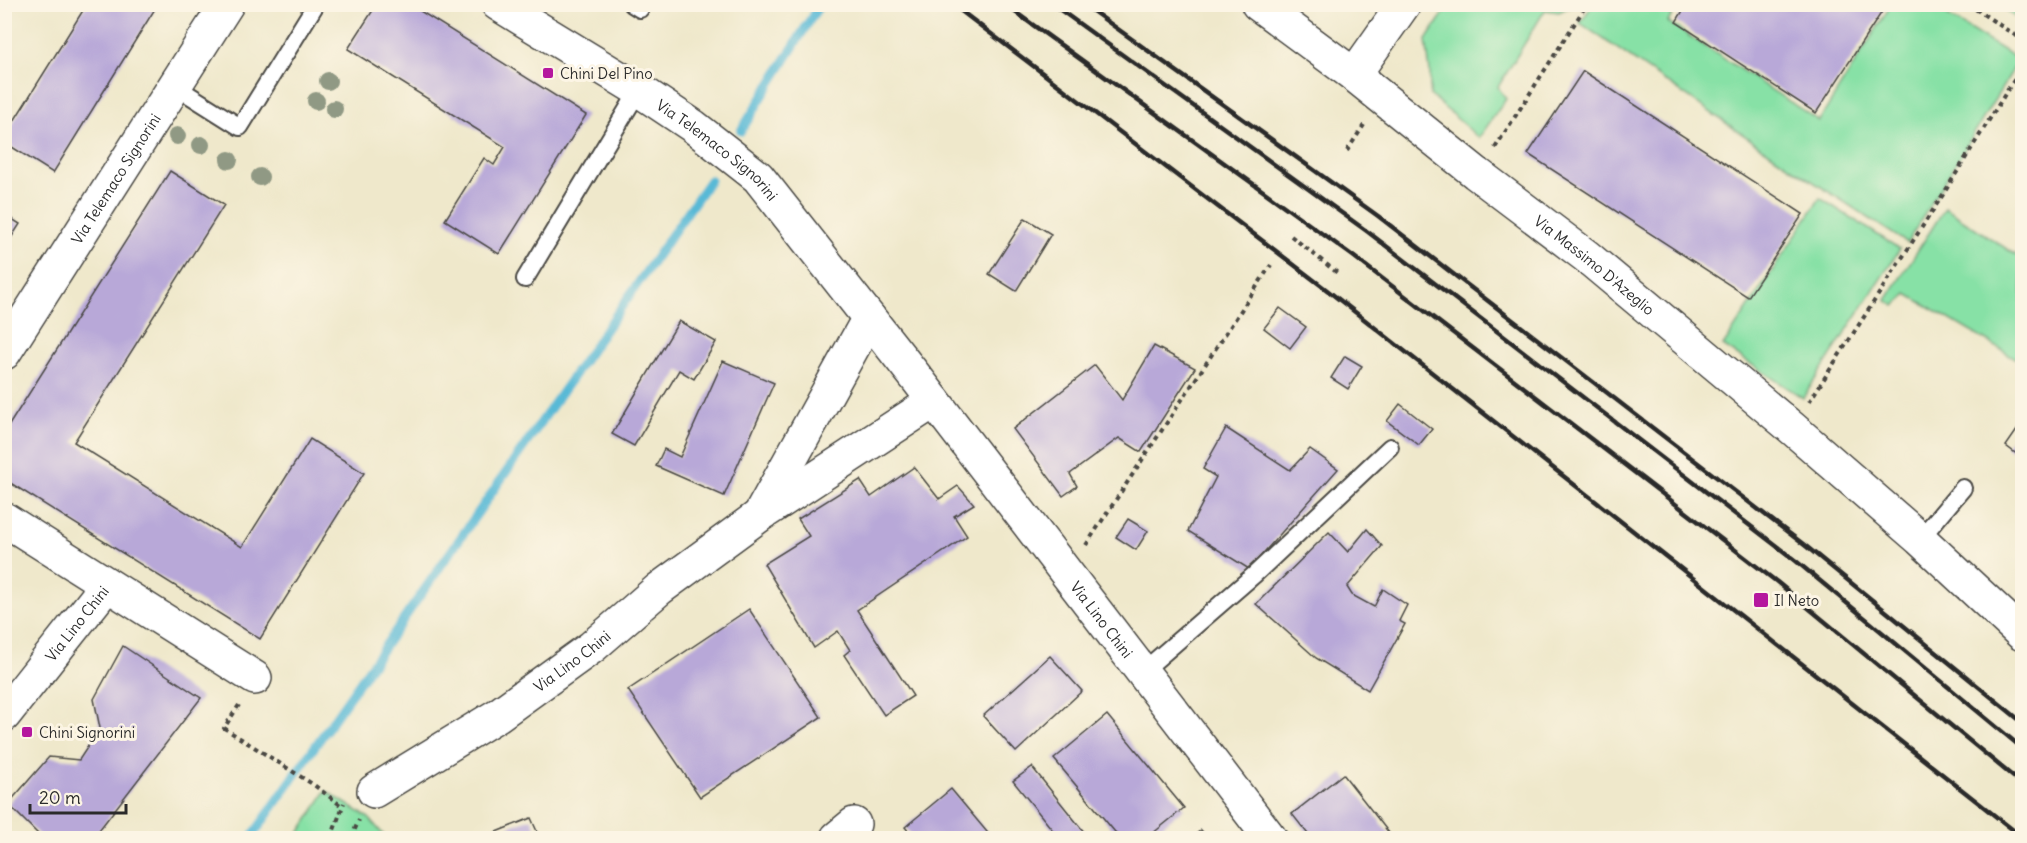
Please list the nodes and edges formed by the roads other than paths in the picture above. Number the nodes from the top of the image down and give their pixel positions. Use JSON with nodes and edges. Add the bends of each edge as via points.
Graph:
{"nodes":[{"id":1,"x":227,"y":4,"type":"edge"},
{"id":2,"x":316,"y":4,"type":"edge"},
{"id":3,"x":498,"y":4,"type":"edge"},
{"id":4,"x":1258,"y":4,"type":"edge"},
{"id":5,"x":1404,"y":4,"type":"edge"},
{"id":6,"x":1354,"y":75,"type":"junction"},
{"id":7,"x":175,"y":87,"type":"junction"},
{"id":8,"x":639,"y":90,"type":"junction"},
{"id":9,"x":525,"y":279,"type":"dead end"},
{"id":10,"x":868,"y":318,"type":"junction"},
{"id":11,"x":4,"y":352,"type":"edge"},
{"id":12,"x":934,"y":401,"type":"junction"},
{"id":13,"x":1390,"y":447,"type":"dead end"},
{"id":14,"x":1963,"y":488,"type":"dead end"},
{"id":15,"x":760,"y":515,"type":"junction"},
{"id":16,"x":4,"y":519,"type":"edge"},
{"id":17,"x":1920,"y":539,"type":"junction"},
{"id":18,"x":107,"y":585,"type":"junction"},
{"id":19,"x":2022,"y":634,"type":"edge"},
{"id":20,"x":1142,"y":672,"type":"junction"},
{"id":21,"x":255,"y":678,"type":"road end"},
{"id":22,"x":4,"y":715,"type":"edge"},
{"id":23,"x":374,"y":791,"type":"dead end"},
{"id":24,"x":1270,"y":838,"type":"edge"}],
"edges":[{"from":1,"to":7,"type":"street","name":"Via Telemaco Signorini"},
{"from":2,"to":7,"type":"lane","via":[[240,128]]},
{"from":3,"to":8,"type":"street","name":"Via Telemaco Signorini"},
{"from":4,"to":6,"type":"street","name":"Via Massimo D'Azeglio"},
{"from":5,"to":6,"type":"street"},
{"from":6,"to":17,"type":"street","name":"Via Massimo D'Azeglio","via":[[1586,256]]},
{"from":7,"to":11,"type":"street","name":"Via Telemaco Signorini"},
{"from":8,"to":9,"type":"lane"},
{"from":8,"to":10,"type":"street","name":"Via Telemaco Signorini","via":[[758,177]]},
{"from":10,"to":12,"type":"street","name":"Via Lino Chini"},
{"from":10,"to":15,"type":"street","name":"Via Lino Chini"},
{"from":12,"to":15,"type":"street","name":"Via Lino Chini"},
{"from":12,"to":20,"type":"street","name":"Via Lino Chini"},
{"from":13,"to":20,"type":"lane","via":[[1254,575]]},
{"from":14,"to":17,"type":"lane"},
{"from":15,"to":23,"type":"street","name":"Via Lino Chini","via":[[498,715]]},
{"from":16,"to":18,"type":"street"},
{"from":17,"to":19,"type":"street","name":"Via Massimo D'Azeglio"},
{"from":18,"to":21,"type":"street","name":"Via Lino Chini"},
{"from":18,"to":22,"type":"street","name":"Via Lino Chini"},
{"from":20,"to":24,"type":"street","name":"Via Lino Chini"}]}
